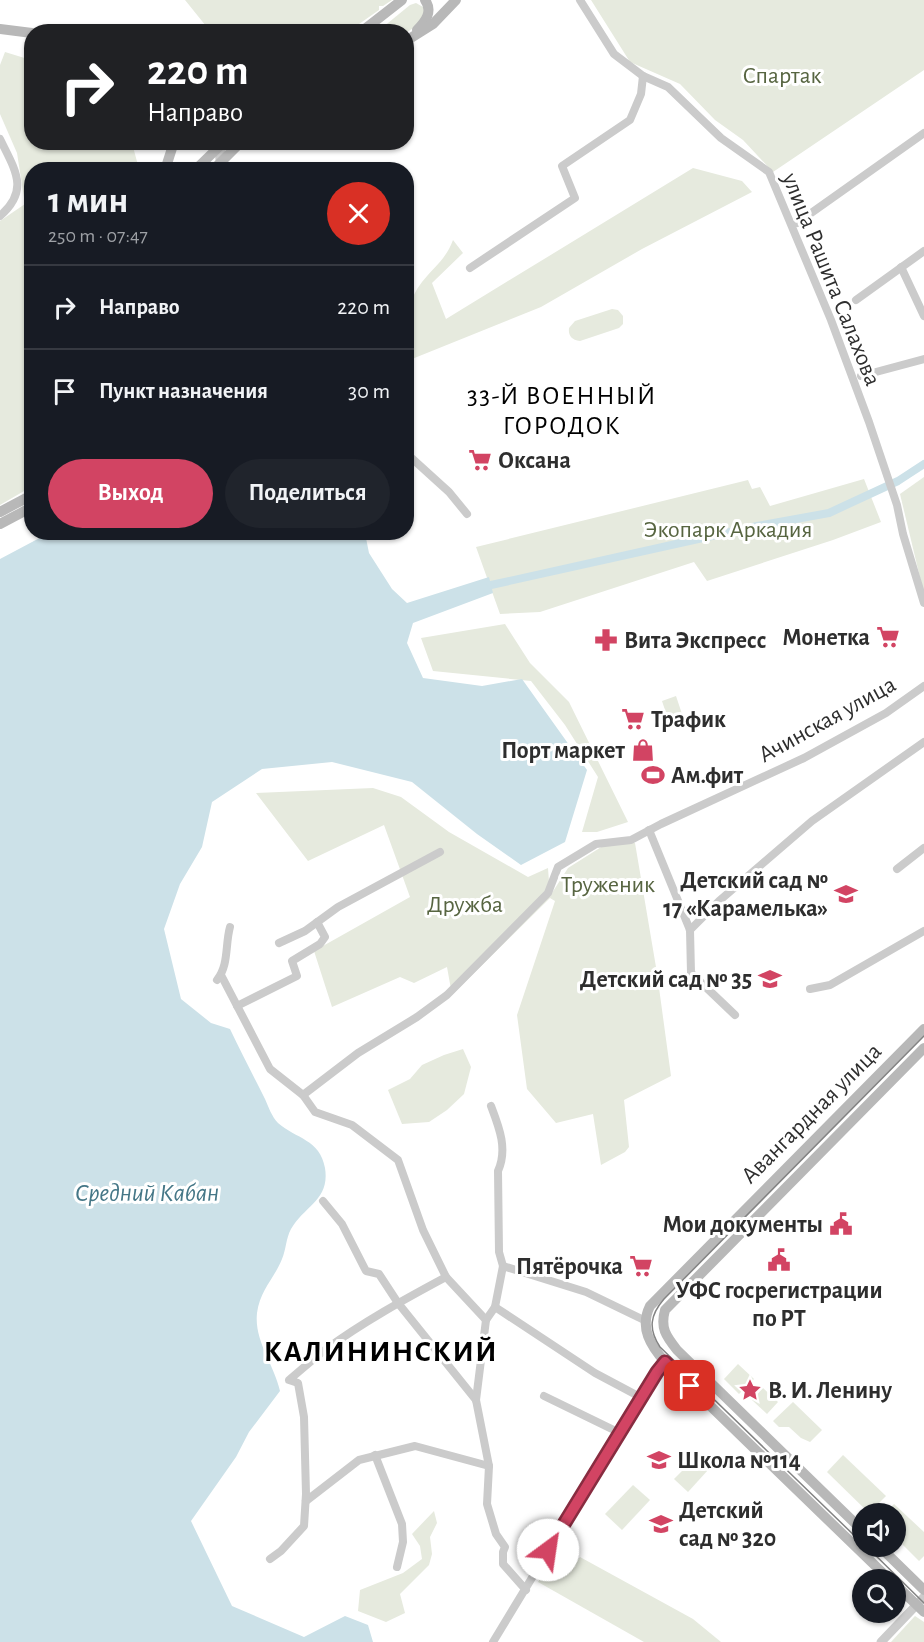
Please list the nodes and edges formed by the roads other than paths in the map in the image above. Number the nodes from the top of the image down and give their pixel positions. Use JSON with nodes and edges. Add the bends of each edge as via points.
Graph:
{"nodes":[{"id":1,"x":402,"y":0,"type":"edge"},
{"id":2,"x":424,"y":0,"type":"edge"},
{"id":3,"x":456,"y":0,"type":"edge"},
{"id":4,"x":580,"y":0,"type":"edge"},
{"id":5,"x":371,"y":24,"type":"edge"},
{"id":6,"x":0,"y":29,"type":"edge"},
{"id":7,"x":24,"y":32,"type":"edge"},
{"id":8,"x":414,"y":33,"type":"edge"},
{"id":9,"x":414,"y":36,"type":"edge"},
{"id":10,"x":643,"y":76,"type":"junction"},
{"id":11,"x":924,"y":133,"type":"edge"},
{"id":12,"x":0,"y":139,"type":"edge"},
{"id":13,"x":216,"y":150,"type":"edge"},
{"id":14,"x":235,"y":150,"type":"edge"},
{"id":15,"x":204,"y":162,"type":"edge"},
{"id":16,"x":224,"y":162,"type":"edge"},
{"id":17,"x":0,"y":216,"type":"edge"},
{"id":18,"x":797,"y":223,"type":"dead end"},
{"id":19,"x":924,"y":251,"type":"edge"},
{"id":20,"x":901,"y":267,"type":"junction"},
{"id":21,"x":470,"y":268,"type":"dead end"},
{"id":22,"x":856,"y":300,"type":"dead end"},
{"id":23,"x":924,"y":316,"type":"edge"},
{"id":24,"x":924,"y":359,"type":"edge"},
{"id":25,"x":861,"y":376,"type":"dead end"},
{"id":26,"x":414,"y":460,"type":"edge"},
{"id":27,"x":24,"y":499,"type":"edge"},
{"id":28,"x":24,"y":511,"type":"edge"},
{"id":29,"x":0,"y":512,"type":"edge"},
{"id":30,"x":466,"y":514,"type":"dead end"},
{"id":31,"x":0,"y":524,"type":"edge"},
{"id":32,"x":924,"y":601,"type":"edge"},
{"id":33,"x":924,"y":686,"type":"edge"},
{"id":34,"x":924,"y":742,"type":"edge"},
{"id":35,"x":649,"y":830,"type":"junction"},
{"id":36,"x":924,"y":848,"type":"edge"},
{"id":37,"x":440,"y":852,"type":"dead end"},
{"id":38,"x":897,"y":869,"type":"dead end"},
{"id":39,"x":317,"y":921,"type":"junction"},
{"id":40,"x":230,"y":927,"type":"dead end"},
{"id":41,"x":690,"y":930,"type":"junction"},
{"id":42,"x":924,"y":931,"type":"edge"},
{"id":43,"x":279,"y":943,"type":"dead end"},
{"id":44,"x":810,"y":988,"type":"dead end"},
{"id":45,"x":237,"y":1006,"type":"junction"},
{"id":46,"x":735,"y":1015,"type":"dead end"},
{"id":47,"x":924,"y":1029,"type":"edge"},
{"id":48,"x":924,"y":1048,"type":"edge"},
{"id":49,"x":303,"y":1095,"type":"junction"},
{"id":50,"x":491,"y":1106,"type":"dead end"},
{"id":51,"x":323,"y":1202,"type":"dead end"},
{"id":52,"x":503,"y":1266,"type":"junction"},
{"id":53,"x":447,"y":1277,"type":"junction"},
{"id":54,"x":398,"y":1303,"type":"junction"},
{"id":55,"x":495,"y":1307,"type":"junction"},
{"id":56,"x":486,"y":1320,"type":"junction"},
{"id":57,"x":646,"y":1321,"type":"junction"},
{"id":58,"x":665,"y":1362,"type":"junction"},
{"id":59,"x":544,"y":1396,"type":"dead end"},
{"id":60,"x":642,"y":1398,"type":"junction"},
{"id":61,"x":476,"y":1400,"type":"junction"},
{"id":62,"x":620,"y":1433,"type":"junction"},
{"id":63,"x":375,"y":1455,"type":"junction"},
{"id":64,"x":489,"y":1466,"type":"junction"},
{"id":65,"x":306,"y":1501,"type":"junction"},
{"id":66,"x":852,"y":1520,"type":"edge"},
{"id":67,"x":890,"y":1557,"type":"edge"},
{"id":68,"x":270,"y":1559,"type":"dead end"},
{"id":69,"x":397,"y":1567,"type":"dead end"},
{"id":70,"x":879,"y":1569,"type":"edge"},
{"id":71,"x":526,"y":1590,"type":"junction"},
{"id":72,"x":924,"y":1590,"type":"edge"},
{"id":73,"x":906,"y":1593,"type":"edge"},
{"id":74,"x":922,"y":1605,"type":"edge"},
{"id":75,"x":493,"y":1642,"type":"edge"},
{"id":76,"x":881,"y":1642,"type":"edge"}],
"edges":[{"from":1,"to":5,"type":"main road"},
{"from":2,"to":8,"type":"main road","via":[[427,18]]},
{"from":3,"to":9,"type":"main road","via":[[433,24]]},
{"from":4,"to":10,"type":"street","name":"улица Рашита Салахова","via":[[614,54]]},
{"from":6,"to":7,"type":"main road"},
{"from":10,"to":21,"type":"street","via":[[641,94],[630,120],[562,166],[575,198]]},
{"from":10,"to":32,"type":"street","name":"улица Рашита Салахова","via":[[668,87],[722,138],[769,172],[869,422]]},
{"from":11,"to":18,"type":"street"},
{"from":12,"to":17,"type":"street","via":[[16,175],[18,193]]},
{"from":13,"to":15,"type":"main road"},
{"from":14,"to":16,"type":"main road"},
{"from":19,"to":20,"type":"street"},
{"from":20,"to":22,"type":"street"},
{"from":20,"to":23,"type":"street"},
{"from":24,"to":25,"type":"street"},
{"from":26,"to":30,"type":"street","via":[[449,492]]},
{"from":27,"to":29,"type":"main road"},
{"from":28,"to":31,"type":"main road"},
{"from":33,"to":35,"type":"street","name":"Ачинская улица","via":[[886,713],[804,758]]},
{"from":34,"to":41,"type":"street","via":[[812,821]]},
{"from":35,"to":41,"type":"street"},
{"from":35,"to":49,"type":"street","name":"Ачинская улица","via":[[631,840],[596,844],[558,867],[548,893],[447,995],[358,1053]]},
{"from":36,"to":38,"type":"street"},
{"from":37,"to":39,"type":"street"},
{"from":39,"to":43,"type":"street"},
{"from":39,"to":45,"type":"street","via":[[325,937],[292,961],[297,976]]},
{"from":40,"to":45,"type":"street","via":[[219,978]]},
{"from":41,"to":46,"type":"street","via":[[691,973]]},
{"from":42,"to":44,"type":"street","via":[[830,985]]},
{"from":45,"to":49,"type":"street","via":[[270,1069]]},
{"from":47,"to":57,"type":"main road","name":"Авангардная улица","via":[[650,1306]]},
{"from":48,"to":66,"type":"main road","name":"Авангардная улица","via":[[665,1310],[662,1322],[665,1334],[677,1350]]},
{"from":49,"to":53,"type":"street","via":[[315,1112],[352,1125],[398,1160],[423,1230]]},
{"from":50,"to":52,"type":"street","via":[[502,1133],[498,1171],[499,1252]]},
{"from":51,"to":54,"type":"street","via":[[342,1224],[366,1271],[379,1274]]},
{"from":52,"to":55,"type":"street"},
{"from":52,"to":57,"type":"street","via":[[586,1292]]},
{"from":53,"to":54,"type":"street"},
{"from":53,"to":56,"type":"street"},
{"from":54,"to":61,"type":"street"},
{"from":54,"to":65,"type":"street","via":[[324,1350],[289,1380],[298,1383],[304,1417]]},
{"from":55,"to":56,"type":"street"},
{"from":55,"to":60,"type":"street","via":[[595,1373]]},
{"from":56,"to":61,"type":"street"},
{"from":57,"to":58,"type":"main road","via":[[649,1340]]},
{"from":58,"to":60,"type":"street"},
{"from":58,"to":70,"type":"main road"},
{"from":59,"to":62,"type":"street"},
{"from":60,"to":62,"type":"street"},
{"from":61,"to":64,"type":"street"},
{"from":62,"to":71,"type":"street"},
{"from":63,"to":64,"type":"street","via":[[415,1446]]},
{"from":63,"to":65,"type":"street","via":[[359,1460]]},
{"from":63,"to":69,"type":"street","via":[[402,1524],[403,1542]]},
{"from":64,"to":71,"type":"street","via":[[487,1504],[496,1534],[505,1548],[503,1564]]},
{"from":65,"to":68,"type":"street","via":[[304,1526]]},
{"from":67,"to":72,"type":"main road"},
{"from":71,"to":75,"type":"street"},
{"from":73,"to":74,"type":"main road"},
{"from":74,"to":76,"type":"street"}]}
